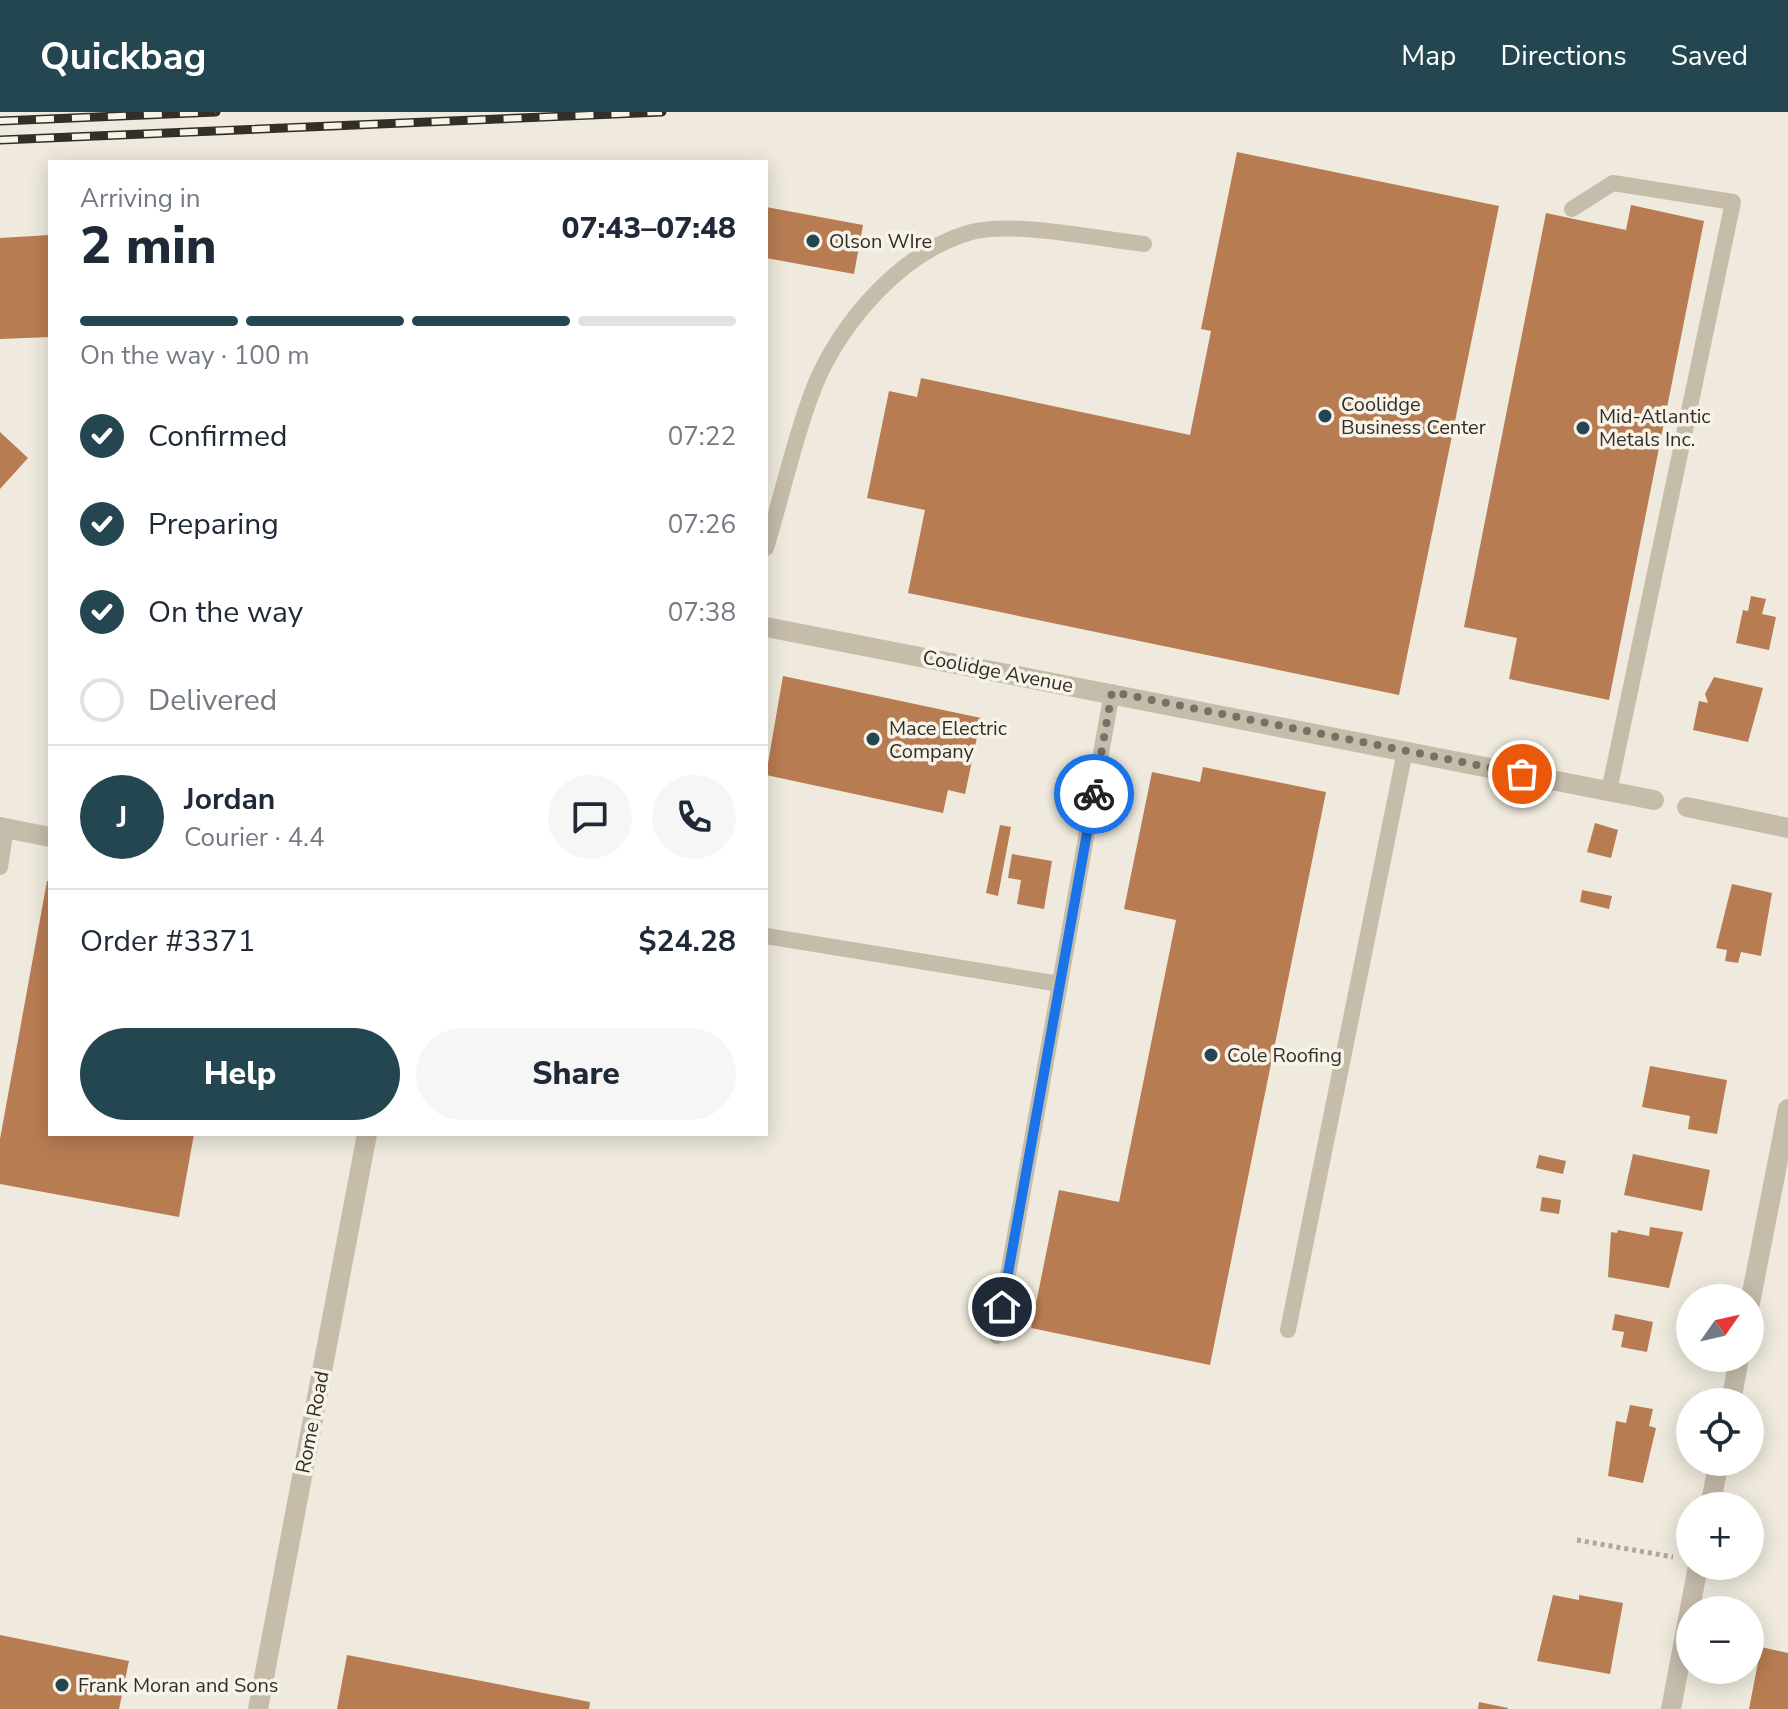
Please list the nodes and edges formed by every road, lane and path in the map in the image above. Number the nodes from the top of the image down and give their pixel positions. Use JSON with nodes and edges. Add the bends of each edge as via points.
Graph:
{"nodes":[{"id":1,"x":1572,"y":209,"type":"dead end"},
{"id":2,"x":1144,"y":244,"type":"dead end"},
{"id":3,"x":768,"y":542,"type":"edge"},
{"id":4,"x":768,"y":627,"type":"edge"},
{"id":5,"x":1112,"y":692,"type":"junction"},
{"id":6,"x":1405,"y":751,"type":"junction"},
{"id":7,"x":1609,"y":791,"type":"junction"},
{"id":8,"x":1654,"y":800,"type":"dead end"},
{"id":9,"x":1687,"y":807,"type":"dead end"},
{"id":10,"x":3,"y":828,"type":"edge"},
{"id":11,"x":1788,"y":828,"type":"edge"},
{"id":12,"x":48,"y":837,"type":"edge"},
{"id":13,"x":0,"y":867,"type":"edge"},
{"id":14,"x":768,"y":936,"type":"edge"},
{"id":15,"x":1060,"y":984,"type":"junction"},
{"id":16,"x":1788,"y":1109,"type":"edge"},
{"id":17,"x":367,"y":1136,"type":"edge"},
{"id":18,"x":1754,"y":1284,"type":"edge"},
{"id":19,"x":1288,"y":1330,"type":"dead end"},
{"id":20,"x":997,"y":1336,"type":"dead end"},
{"id":21,"x":1577,"y":1540,"type":"dead end"},
{"id":22,"x":1676,"y":1558,"type":"dead end"},
{"id":23,"x":1695,"y":1580,"type":"edge"},
{"id":24,"x":258,"y":1709,"type":"edge"},
{"id":25,"x":1671,"y":1709,"type":"edge"}],
"edges":[{"from":1,"to":7,"type":"lane","via":[[1613,183],[1733,202]]},
{"from":2,"to":3,"type":"lane","via":[[985,230],[916,258],[861,308],[819,378]]},
{"from":4,"to":5,"type":"street","name":"Coolidge Avenue"},
{"from":5,"to":6,"type":"street","name":"Coolidge Avenue"},
{"from":5,"to":15,"type":"lane"},
{"from":6,"to":7,"type":"street","name":"Coolidge Avenue"},
{"from":6,"to":19,"type":"lane"},
{"from":7,"to":8,"type":"street","name":"Coolidge Avenue"},
{"from":9,"to":11,"type":"street"},
{"from":10,"to":12,"type":"street"},
{"from":10,"to":13,"type":"lane"},
{"from":14,"to":15,"type":"lane"},
{"from":15,"to":20,"type":"lane"},
{"from":16,"to":18,"type":"street"},
{"from":17,"to":24,"type":"street","name":"Rome Road"},
{"from":21,"to":22,"type":"path"},
{"from":23,"to":25,"type":"street"}]}
